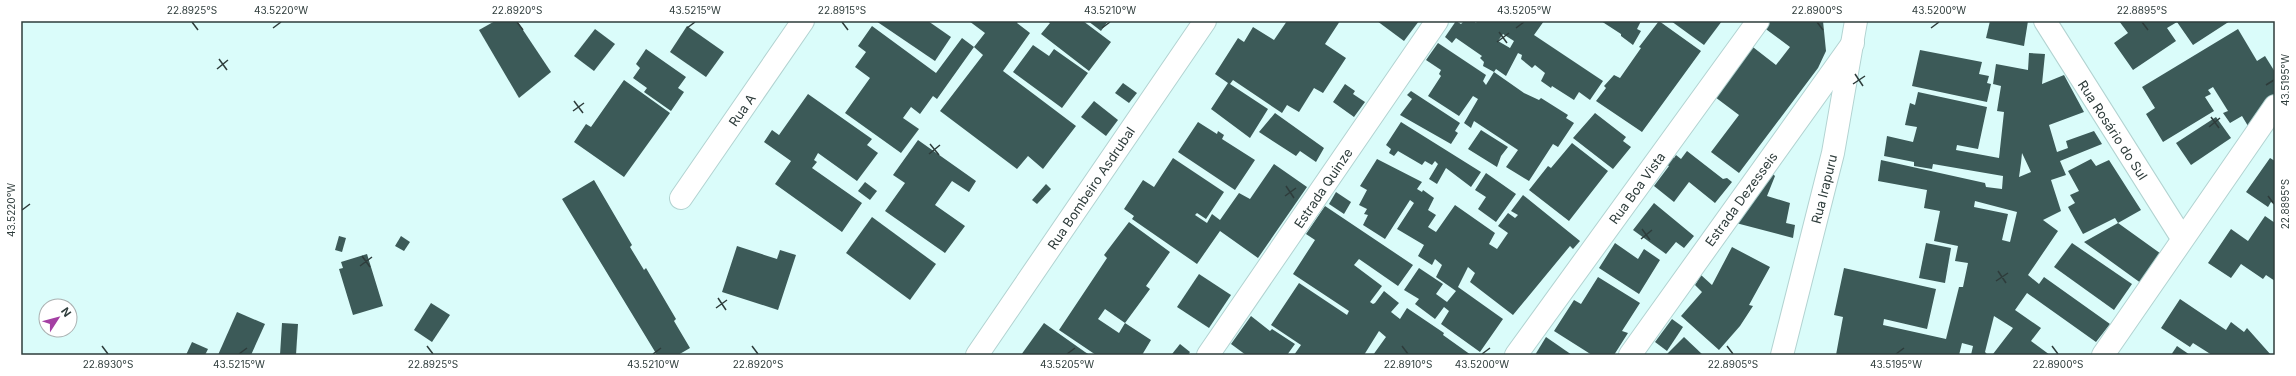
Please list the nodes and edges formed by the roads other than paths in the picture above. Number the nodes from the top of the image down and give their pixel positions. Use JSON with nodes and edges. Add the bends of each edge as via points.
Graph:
{"nodes":[{"id":1,"x":803,"y":21,"type":"edge"},
{"id":2,"x":1205,"y":21,"type":"edge"},
{"id":3,"x":1437,"y":21,"type":"edge"},
{"id":4,"x":1758,"y":21,"type":"edge"},
{"id":5,"x":1856,"y":21,"type":"edge"},
{"id":6,"x":2045,"y":21,"type":"edge"},
{"id":7,"x":1853,"y":43,"type":"junction"},
{"id":8,"x":2275,"y":106,"type":"edge"},
{"id":9,"x":681,"y":198,"type":"dead end"},
{"id":10,"x":2182,"y":238,"type":"junction"},
{"id":11,"x":977,"y":355,"type":"edge"},
{"id":12,"x":1208,"y":355,"type":"edge"},
{"id":13,"x":1516,"y":355,"type":"edge"},
{"id":14,"x":1630,"y":355,"type":"edge"},
{"id":15,"x":1782,"y":355,"type":"edge"},
{"id":16,"x":2103,"y":355,"type":"edge"}],
"edges":[{"from":1,"to":9,"type":"street","name":"Rua A"},
{"from":2,"to":11,"type":"street","name":"Rua Bombeiro Asdrubal"},
{"from":3,"to":12,"type":"street","name":"Estrada Quinze"},
{"from":4,"to":13,"type":"street","name":"Rua Boa Vista"},
{"from":5,"to":7,"type":"street","name":"Rua Irapuru"},
{"from":6,"to":10,"type":"street","name":"Rua Rosário do Sul"},
{"from":7,"to":14,"type":"street","name":"Estrada Dezesseis"},
{"from":7,"to":15,"type":"street","name":"Rua Irapuru","via":[[1833,153]]},
{"from":8,"to":10,"type":"street"},
{"from":10,"to":16,"type":"street"}]}
